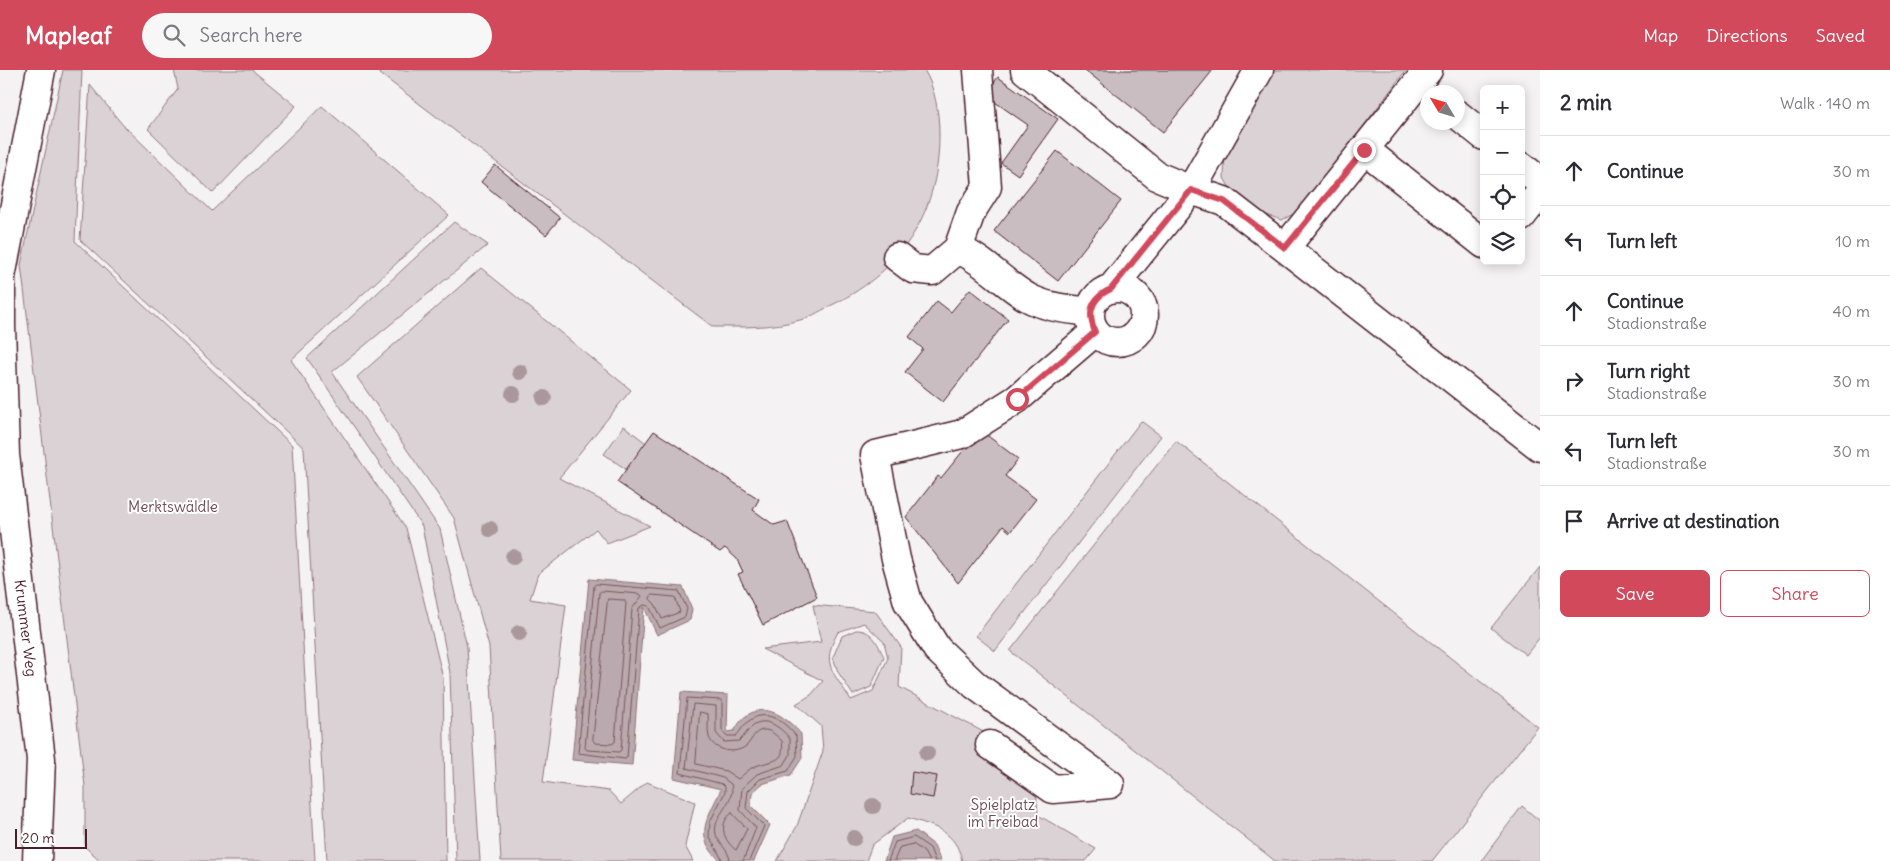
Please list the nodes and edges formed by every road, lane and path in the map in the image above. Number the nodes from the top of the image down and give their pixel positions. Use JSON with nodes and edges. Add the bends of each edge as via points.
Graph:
{"nodes":[{"id":1,"x":41,"y":70,"type":"edge"},
{"id":2,"x":978,"y":70,"type":"edge"},
{"id":3,"x":1025,"y":70,"type":"edge"},
{"id":4,"x":1259,"y":70,"type":"edge"},
{"id":5,"x":1425,"y":82,"type":"edge"},
{"id":6,"x":1465,"y":121,"type":"edge"},
{"id":7,"x":1480,"y":133,"type":"edge"},
{"id":8,"x":1364,"y":150,"type":"junction"},
{"id":9,"x":1525,"y":169,"type":"edge"},
{"id":10,"x":1540,"y":181,"type":"edge"},
{"id":11,"x":1191,"y":190,"type":"junction"},
{"id":12,"x":1540,"y":193,"type":"edge"},
{"id":13,"x":1525,"y":212,"type":"edge"},
{"id":14,"x":1480,"y":241,"type":"edge"},
{"id":15,"x":1285,"y":248,"type":"junction"},
{"id":16,"x":958,"y":249,"type":"junction"},
{"id":17,"x":897,"y":257,"type":"dead end"},
{"id":18,"x":1111,"y":289,"type":"junction"},
{"id":19,"x":1093,"y":322,"type":"junction"},
{"id":20,"x":1540,"y":447,"type":"edge"},
{"id":21,"x":990,"y":745,"type":"dead end"},
{"id":22,"x":37,"y":861,"type":"edge"}],
"edges":[{"from":1,"to":22,"type":"street","name":"Krummer Weg","via":[[1,277],[5,455],[41,760]]},
{"from":2,"to":16,"type":"street","via":[[987,188],[971,212]]},
{"from":3,"to":11,"type":"street","via":[[1157,176]]},
{"from":4,"to":11,"type":"street"},
{"from":5,"to":8,"type":"street"},
{"from":6,"to":7,"type":"street"},
{"from":8,"to":14,"type":"street"},
{"from":8,"to":15,"type":"street"},
{"from":9,"to":10,"type":"street"},
{"from":11,"to":15,"type":"street","via":[[1224,201]]},
{"from":11,"to":18,"type":"street"},
{"from":12,"to":13,"type":"street"},
{"from":15,"to":20,"type":"street"},
{"from":16,"to":17,"type":"street","via":[[932,271],[914,269]]},
{"from":16,"to":19,"type":"street","via":[[971,254],[1026,296]]},
{"from":18,"to":19,"type":"street","via":[[1094,302]]},
{"from":18,"to":19,"type":"street","via":[[1121,288],[1139,299],[1144,309],[1140,329],[1124,342],[1113,342],[1103,339]]},
{"from":19,"to":21,"type":"street","via":[[1017,399],[962,434],[875,455],[908,602],[937,649],[975,685],[1110,784],[1053,789]]}]}
